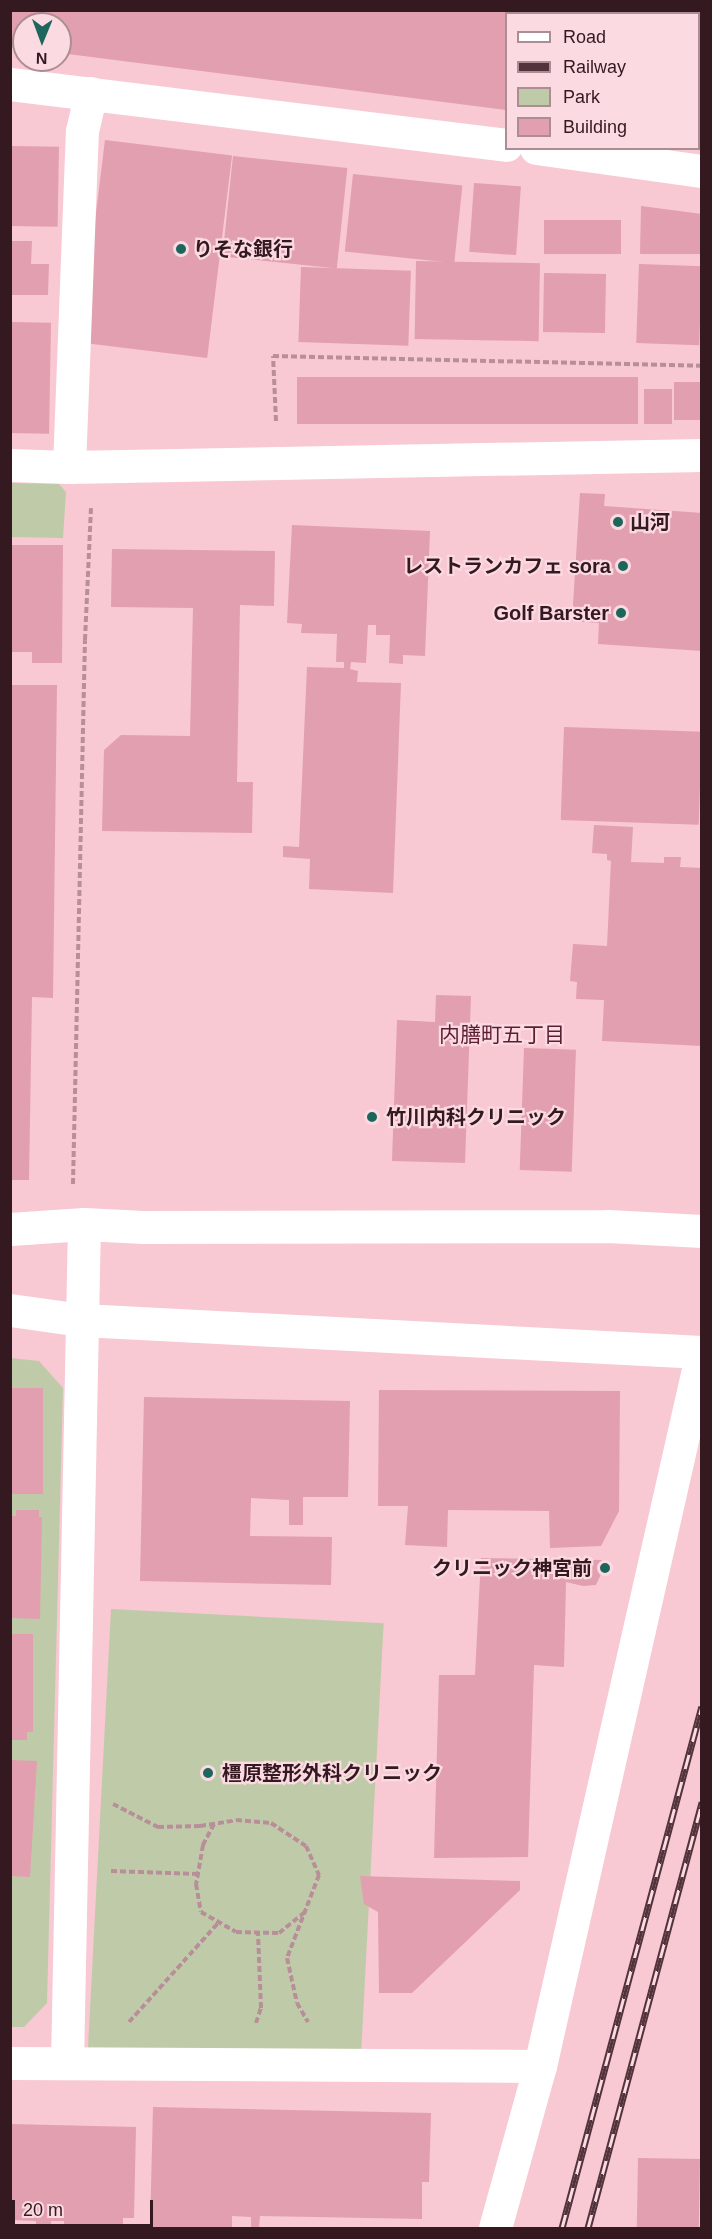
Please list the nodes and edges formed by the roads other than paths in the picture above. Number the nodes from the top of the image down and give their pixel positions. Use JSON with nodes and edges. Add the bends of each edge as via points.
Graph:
{"nodes":[{"id":1,"x":10,"y":84,"type":"edge"},
{"id":2,"x":91,"y":93,"type":"junction"},
{"id":3,"x":505,"y":145,"type":"edge"},
{"id":4,"x":569,"y":150,"type":"edge"},
{"id":5,"x":651,"y":155,"type":"edge"},
{"id":6,"x":702,"y":171,"type":"edge"},
{"id":7,"x":702,"y":455,"type":"edge"},
{"id":8,"x":10,"y":465,"type":"edge"},
{"id":9,"x":80,"y":467,"type":"junction"},
{"id":10,"x":84,"y":1224,"type":"junction"},
{"id":11,"x":10,"y":1229,"type":"edge"},
{"id":12,"x":702,"y":1231,"type":"edge"},
{"id":13,"x":10,"y":1310,"type":"edge"},
{"id":14,"x":82,"y":1320,"type":"junction"},
{"id":15,"x":702,"y":1352,"type":"edge"},
{"id":16,"x":10,"y":2062,"type":"edge"},
{"id":17,"x":79,"y":2063,"type":"junction"},
{"id":18,"x":540,"y":2067,"type":"junction"},
{"id":19,"x":495,"y":2229,"type":"edge"}],
"edges":[{"from":1,"to":2,"type":"street"},
{"from":2,"to":3,"type":"street"},
{"from":2,"to":9,"type":"street","via":[[81,131]]},
{"from":4,"to":5,"type":"street"},
{"from":5,"to":6,"type":"street"},
{"from":7,"to":9,"type":"street"},
{"from":8,"to":9,"type":"street"},
{"from":10,"to":11,"type":"street"},
{"from":10,"to":12,"type":"street","via":[[608,1226]]},
{"from":10,"to":14,"type":"street"},
{"from":13,"to":14,"type":"street"},
{"from":14,"to":15,"type":"street"},
{"from":14,"to":17,"type":"street","via":[[71,1869]]},
{"from":15,"to":18,"type":"street"},
{"from":16,"to":17,"type":"street"},
{"from":17,"to":18,"type":"street"},
{"from":18,"to":19,"type":"street"}]}
